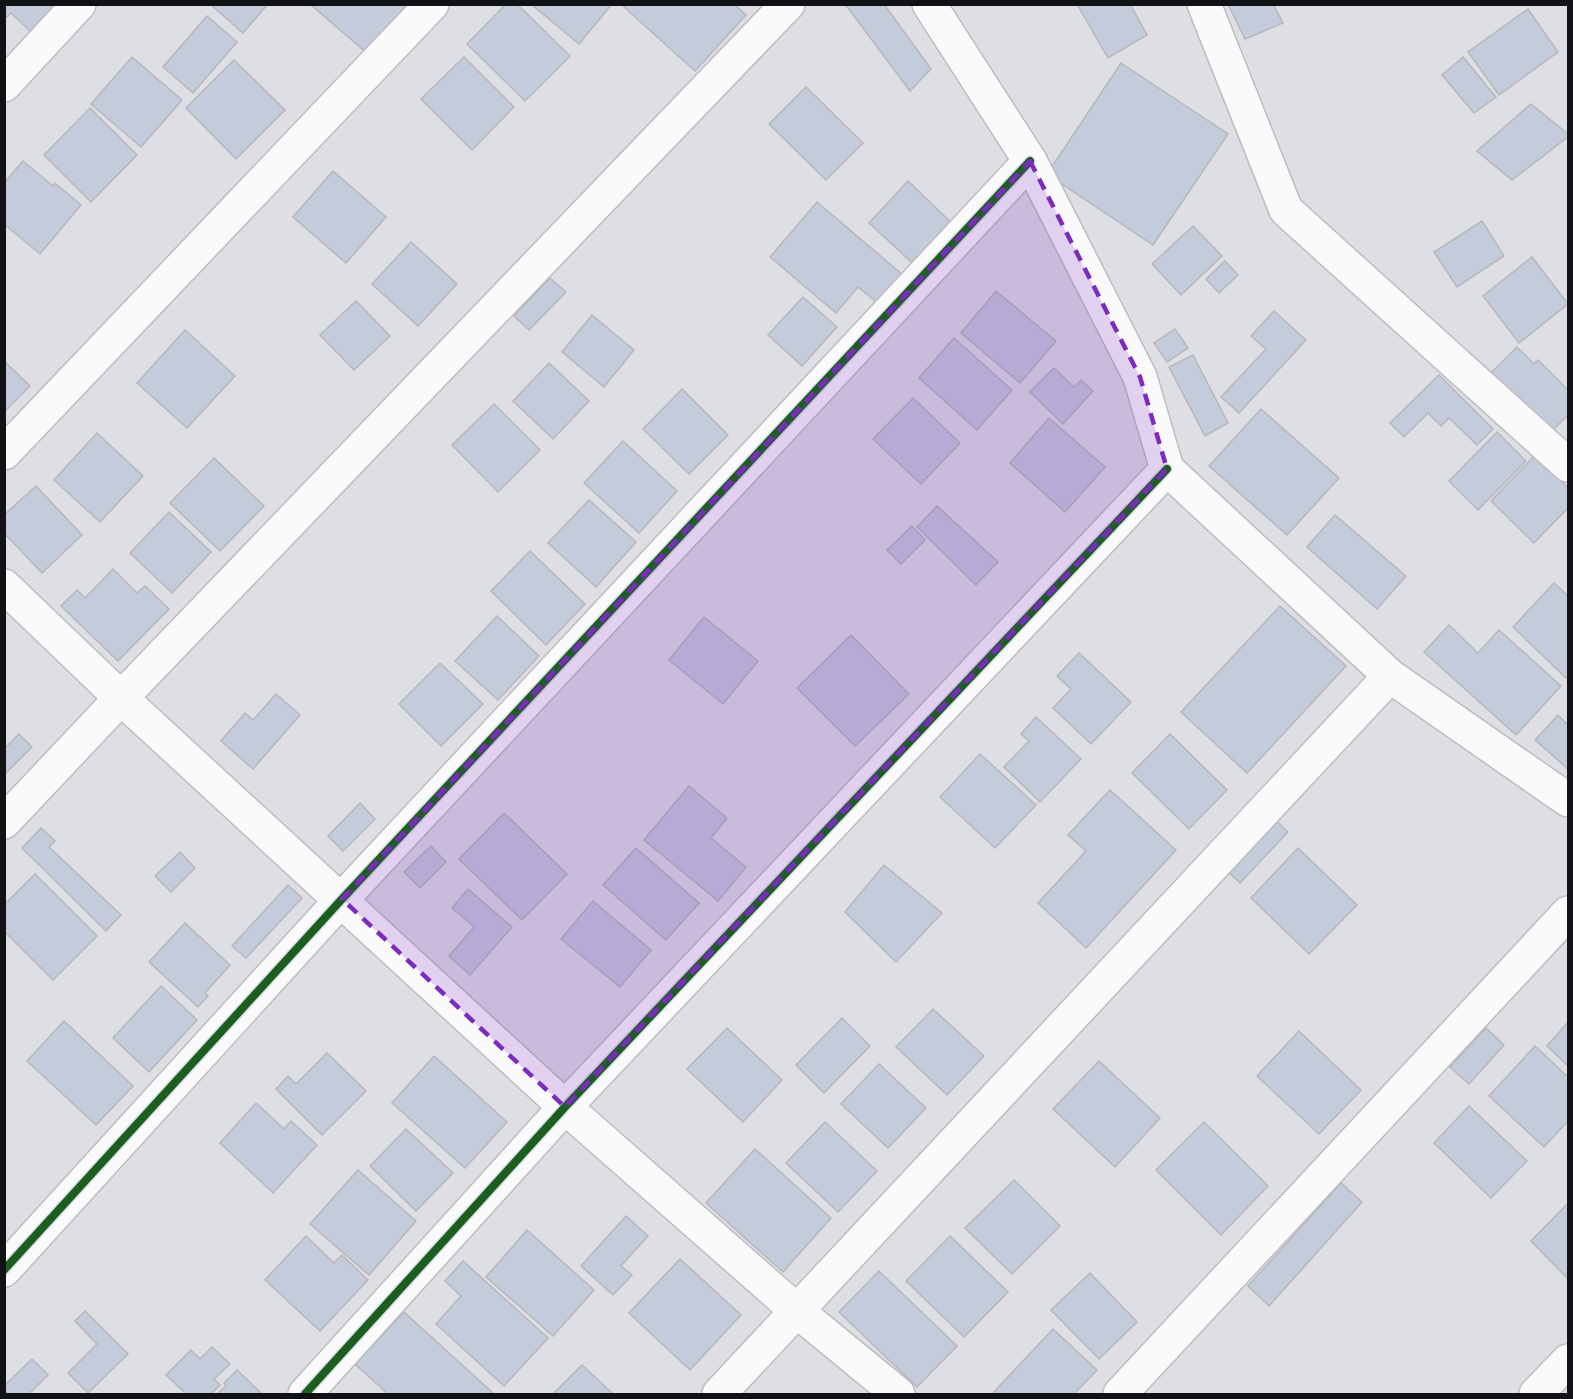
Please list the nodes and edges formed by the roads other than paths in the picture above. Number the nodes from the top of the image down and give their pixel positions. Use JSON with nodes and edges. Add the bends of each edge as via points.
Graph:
{"nodes":[{"id":1,"x":79,"y":4,"type":"edge"},
{"id":2,"x":432,"y":4,"type":"edge"},
{"id":3,"x":788,"y":4,"type":"edge"},
{"id":4,"x":929,"y":4,"type":"edge"},
{"id":5,"x":1204,"y":4,"type":"edge"},
{"id":6,"x":4,"y":85,"type":"edge"},
{"id":7,"x":1030,"y":160,"type":"junction"},
{"id":8,"x":4,"y":453,"type":"edge"},
{"id":9,"x":1569,"y":465,"type":"edge"},
{"id":10,"x":1167,"y":469,"type":"junction"},
{"id":11,"x":4,"y":586,"type":"edge"},
{"id":12,"x":1390,"y":676,"type":"junction"},
{"id":13,"x":121,"y":698,"type":"junction"},
{"id":14,"x":1569,"y":800,"type":"edge"},
{"id":15,"x":4,"y":822,"type":"edge"},
{"id":16,"x":342,"y":899,"type":"junction"},
{"id":17,"x":1569,"y":914,"type":"edge"},
{"id":18,"x":565,"y":1107,"type":"junction"},
{"id":19,"x":4,"y":1270,"type":"edge"},
{"id":20,"x":797,"y":1311,"type":"junction"},
{"id":21,"x":1569,"y":1361,"type":"edge"},
{"id":22,"x":305,"y":1395,"type":"edge"},
{"id":23,"x":719,"y":1395,"type":"edge"},
{"id":24,"x":898,"y":1395,"type":"edge"},
{"id":25,"x":1120,"y":1395,"type":"edge"},
{"id":26,"x":1536,"y":1395,"type":"edge"}],
"edges":[{"from":1,"to":6,"type":"street"},
{"from":2,"to":8,"type":"street"},
{"from":3,"to":13,"type":"street"},
{"from":4,"to":7,"type":"street"},
{"from":5,"to":9,"type":"street","via":[[1286,210]]},
{"from":7,"to":10,"type":"street","via":[[1140,377]]},
{"from":7,"to":16,"type":"street"},
{"from":10,"to":12,"type":"street"},
{"from":10,"to":18,"type":"street"},
{"from":11,"to":13,"type":"street"},
{"from":12,"to":14,"type":"street"},
{"from":12,"to":20,"type":"street"},
{"from":13,"to":15,"type":"street"},
{"from":13,"to":16,"type":"street"},
{"from":16,"to":18,"type":"street"},
{"from":16,"to":19,"type":"street"},
{"from":17,"to":25,"type":"street"},
{"from":18,"to":20,"type":"street"},
{"from":18,"to":22,"type":"street"},
{"from":20,"to":23,"type":"street"},
{"from":20,"to":24,"type":"street"},
{"from":21,"to":26,"type":"street"}]}
